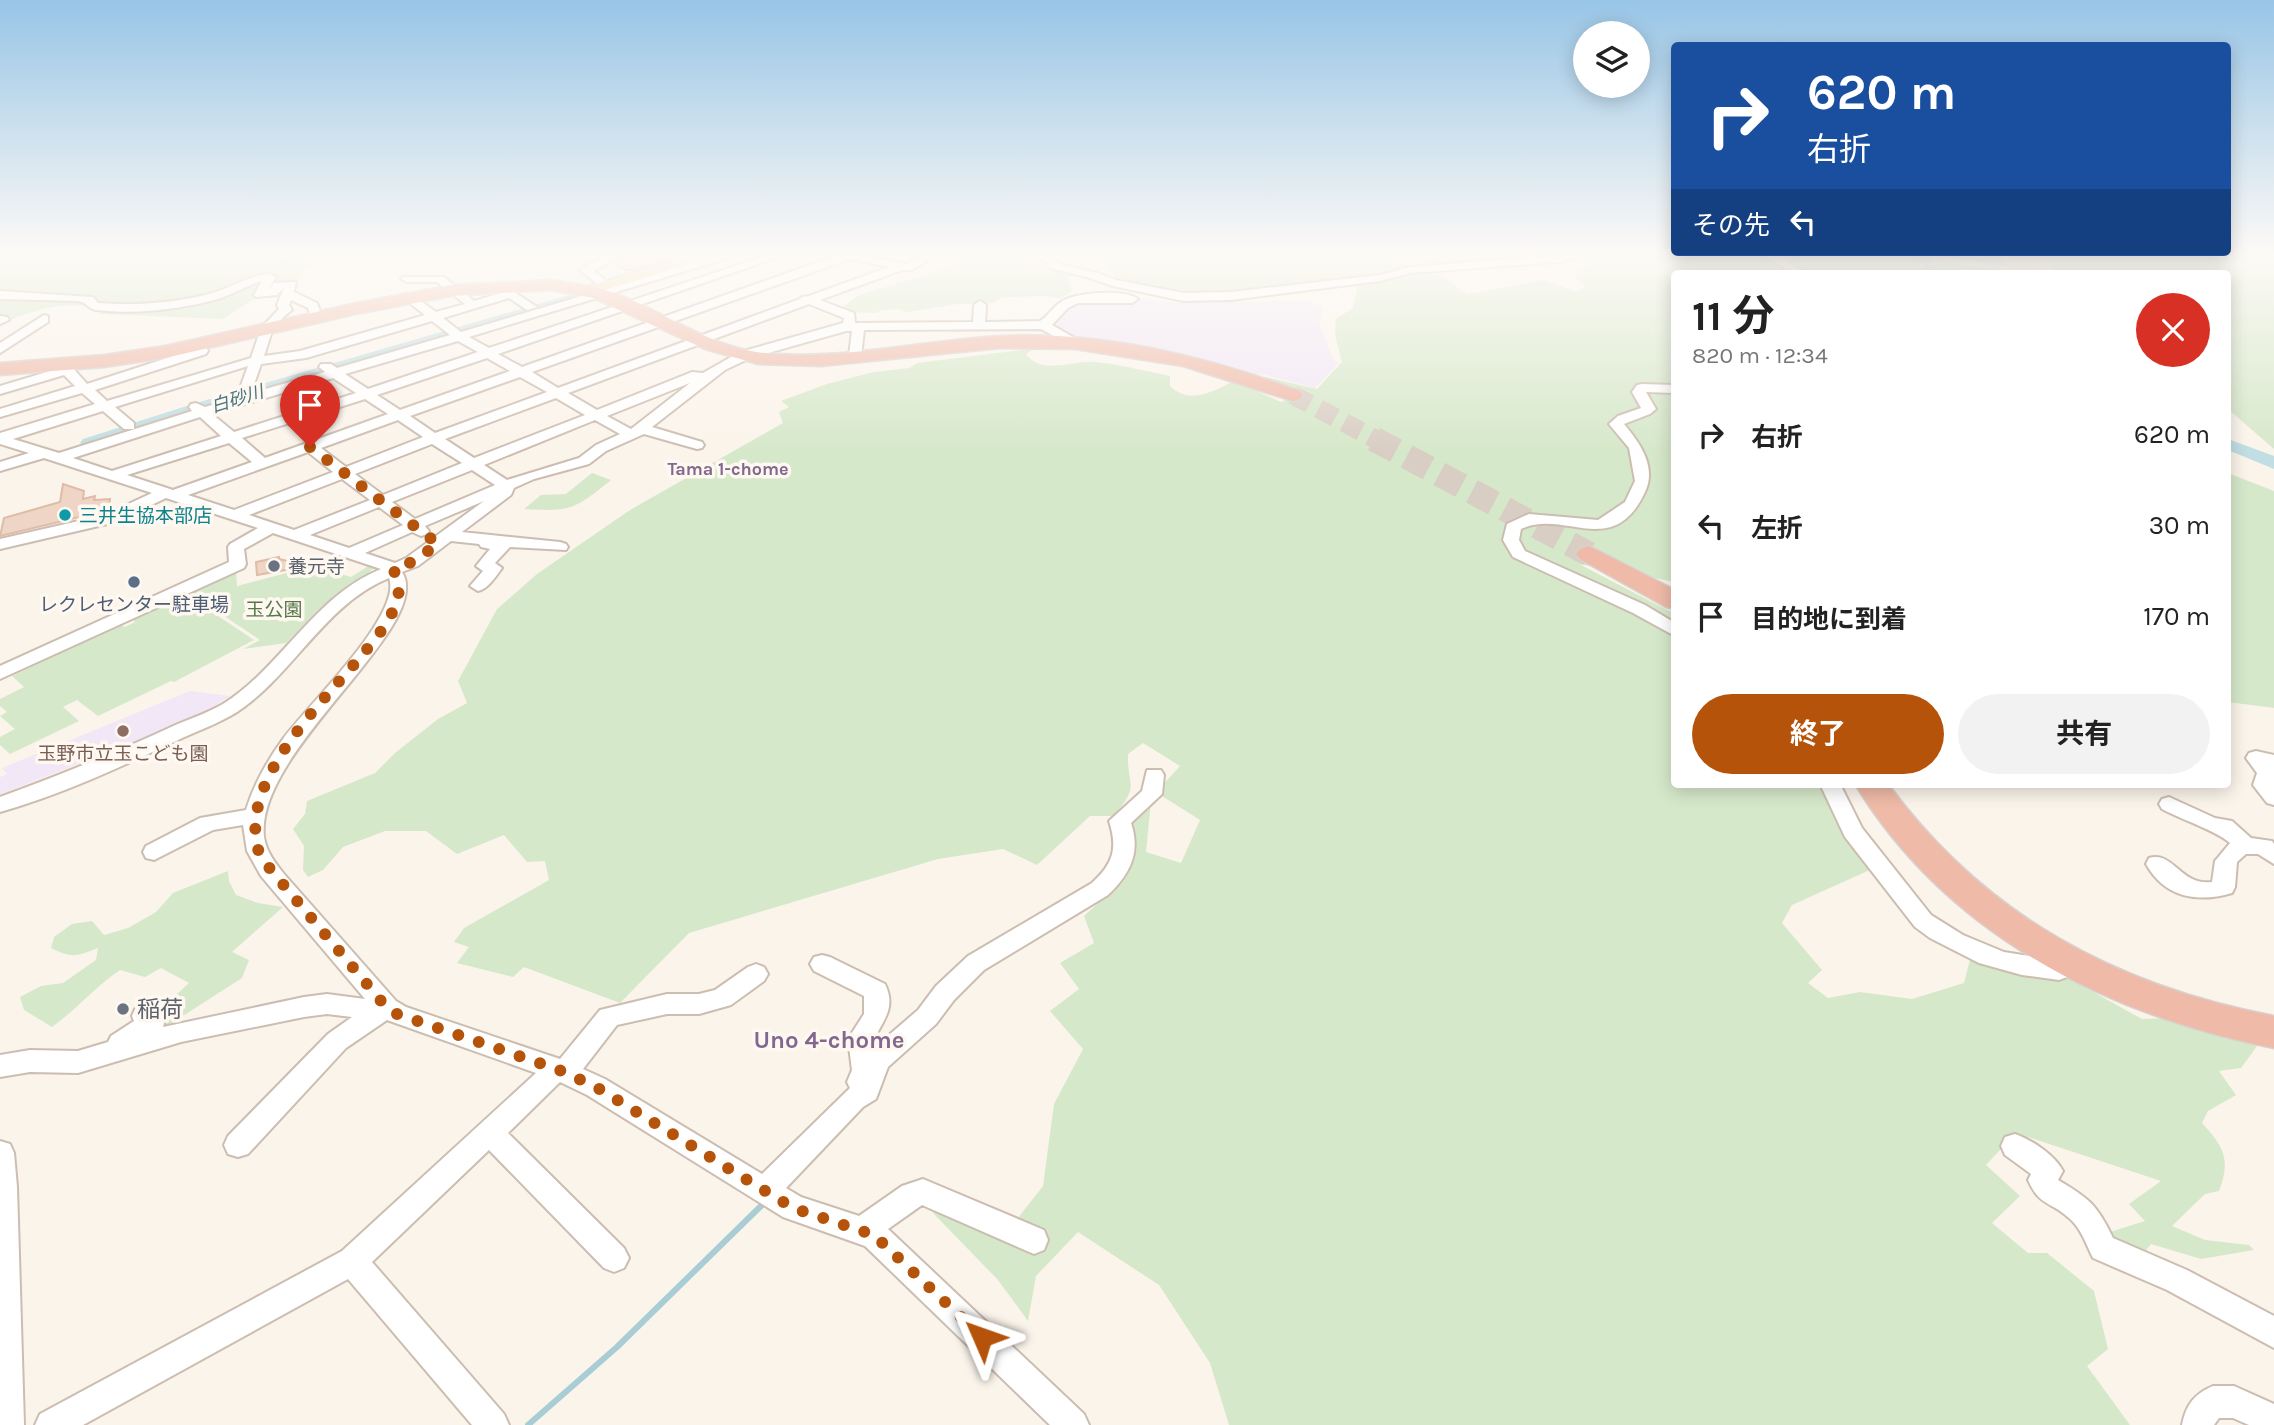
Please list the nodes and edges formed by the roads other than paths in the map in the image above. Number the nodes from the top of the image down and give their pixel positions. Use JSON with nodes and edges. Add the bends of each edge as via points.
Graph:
{"nodes":[{"id":1,"x":276,"y":318,"type":"edge"},
{"id":2,"x":310,"y":318,"type":"edge"},
{"id":3,"x":420,"y":318,"type":"edge"},
{"id":4,"x":436,"y":318,"type":"edge"},
{"id":5,"x":498,"y":318,"type":"edge"},
{"id":6,"x":503,"y":318,"type":"edge"},
{"id":7,"x":590,"y":318,"type":"edge"},
{"id":8,"x":659,"y":318,"type":"edge"},
{"id":9,"x":678,"y":318,"type":"edge"},
{"id":10,"x":760,"y":318,"type":"edge"},
{"id":11,"x":850,"y":318,"type":"edge"},
{"id":12,"x":927,"y":318,"type":"edge"},
{"id":13,"x":979,"y":318,"type":"edge"},
{"id":14,"x":1053,"y":318,"type":"edge"},
{"id":15,"x":44,"y":319,"type":"dead end"},
{"id":16,"x":667,"y":322,"type":"junction"},
{"id":17,"x":1044,"y":325,"type":"junction"},
{"id":18,"x":925,"y":327,"type":"junction"},
{"id":19,"x":979,"y":327,"type":"junction"},
{"id":20,"x":270,"y":328,"type":"junction"},
{"id":21,"x":851,"y":328,"type":"junction"},
{"id":22,"x":456,"y":333,"type":"junction"},
{"id":23,"x":702,"y":340,"type":"junction"},
{"id":24,"x":1074,"y":343,"type":"junction"},
{"id":25,"x":199,"y":344,"type":"junction"},
{"id":26,"x":0,"y":349,"type":"edge"},
{"id":27,"x":488,"y":353,"type":"junction"},
{"id":28,"x":740,"y":354,"type":"junction"},
{"id":29,"x":301,"y":355,"type":"junction"},
{"id":30,"x":855,"y":356,"type":"junction"},
{"id":31,"x":254,"y":362,"type":"junction"},
{"id":32,"x":64,"y":367,"type":"junction"},
{"id":33,"x":4,"y":369,"type":"edge"},
{"id":34,"x":328,"y":370,"type":"junction"},
{"id":35,"x":522,"y":372,"type":"junction"},
{"id":36,"x":84,"y":388,"type":"junction"},
{"id":37,"x":1671,"y":389,"type":"edge"},
{"id":38,"x":0,"y":390,"type":"edge"},
{"id":39,"x":246,"y":391,"type":"junction"},
{"id":40,"x":367,"y":393,"type":"junction"},
{"id":41,"x":558,"y":393,"type":"junction"},
{"id":42,"x":1293,"y":395,"type":"tunnel mouth"},
{"id":43,"x":105,"y":406,"type":"junction"},
{"id":44,"x":199,"y":409,"type":"junction"},
{"id":45,"x":0,"y":413,"type":"edge"},
{"id":46,"x":401,"y":415,"type":"junction"},
{"id":47,"x":595,"y":415,"type":"junction"},
{"id":48,"x":129,"y":426,"type":"junction"},
{"id":49,"x":637,"y":432,"type":"junction"},
{"id":50,"x":231,"y":437,"type":"junction"},
{"id":51,"x":434,"y":438,"type":"junction"},
{"id":52,"x":0,"y":439,"type":"edge"},
{"id":53,"x":697,"y":445,"type":"dead end"},
{"id":54,"x":310,"y":447,"type":"junction"},
{"id":55,"x":44,"y":453,"type":"junction"},
{"id":56,"x":60,"y":458,"type":"junction"},
{"id":57,"x":472,"y":463,"type":"junction"},
{"id":58,"x":263,"y":464,"type":"junction"},
{"id":59,"x":0,"y":467,"type":"edge"},
{"id":60,"x":342,"y":473,"type":"junction"},
{"id":61,"x":113,"y":475,"type":"junction"},
{"id":62,"x":506,"y":486,"type":"junction"},
{"id":63,"x":169,"y":494,"type":"junction"},
{"id":64,"x":380,"y":501,"type":"junction"},
{"id":65,"x":235,"y":515,"type":"junction"},
{"id":66,"x":414,"y":526,"type":"junction"},
{"id":67,"x":272,"y":527,"type":"junction"},
{"id":68,"x":295,"y":535,"type":"junction"},
{"id":69,"x":444,"y":540,"type":"junction"},
{"id":70,"x":489,"y":541,"type":"junction"},
{"id":71,"x":0,"y":544,"type":"edge"},
{"id":72,"x":560,"y":547,"type":"dead end"},
{"id":73,"x":350,"y":553,"type":"junction"},
{"id":74,"x":1590,"y":554,"type":"tunnel mouth"},
{"id":75,"x":393,"y":569,"type":"junction"},
{"id":76,"x":478,"y":586,"type":"dead end"},
{"id":77,"x":1671,"y":599,"type":"edge"},
{"id":78,"x":1671,"y":629,"type":"edge"},
{"id":79,"x":0,"y":673,"type":"edge"},
{"id":80,"x":2274,"y":762,"type":"edge"},
{"id":81,"x":1154,"y":775,"type":"dead end"},
{"id":82,"x":1832,"y":788,"type":"edge"},
{"id":83,"x":1874,"y":788,"type":"edge"},
{"id":84,"x":2274,"y":798,"type":"edge"},
{"id":85,"x":2169,"y":804,"type":"dead end"},
{"id":86,"x":0,"y":805,"type":"edge"},
{"id":87,"x":255,"y":816,"type":"junction"},
{"id":88,"x":2245,"y":845,"type":"junction"},
{"id":89,"x":154,"y":852,"type":"dead end"},
{"id":90,"x":2274,"y":856,"type":"edge"},
{"id":91,"x":2157,"y":864,"type":"dead end"},
{"id":92,"x":2069,"y":962,"type":"junction"},
{"id":93,"x":822,"y":964,"type":"dead end"},
{"id":94,"x":756,"y":974,"type":"dead end"},
{"id":95,"x":387,"y":1008,"type":"junction"},
{"id":96,"x":144,"y":1016,"type":"dead end"},
{"id":97,"x":2274,"y":1032,"type":"edge"},
{"id":98,"x":105,"y":1054,"type":"junction"},
{"id":99,"x":0,"y":1066,"type":"edge"},
{"id":100,"x":561,"y":1070,"type":"junction"},
{"id":101,"x":854,"y":1099,"type":"junction"},
{"id":102,"x":490,"y":1133,"type":"junction"},
{"id":103,"x":238,"y":1145,"type":"dead end"},
{"id":104,"x":2015,"y":1146,"type":"dead end"},
{"id":105,"x":0,"y":1153,"type":"edge"},
{"id":106,"x":764,"y":1191,"type":"junction"},
{"id":107,"x":864,"y":1230,"type":"junction"},
{"id":108,"x":1034,"y":1240,"type":"dead end"},
{"id":109,"x":614,"y":1258,"type":"dead end"},
{"id":110,"x":352,"y":1261,"type":"junction"},
{"id":111,"x":2274,"y":1334,"type":"edge"},
{"id":112,"x":2274,"y":1420,"type":"edge"},
{"id":113,"x":8,"y":1425,"type":"edge"},
{"id":114,"x":51,"y":1425,"type":"edge"},
{"id":115,"x":493,"y":1425,"type":"edge"},
{"id":116,"x":1073,"y":1425,"type":"edge"},
{"id":117,"x":2198,"y":1425,"type":"edge"}],
"edges":[{"from":1,"to":20,"type":"street"},
{"from":2,"to":20,"type":"highway"},
{"from":3,"to":29,"type":"street"},
{"from":4,"to":22,"type":"street"},
{"from":5,"to":22,"type":"street"},
{"from":6,"to":22,"type":"street"},
{"from":7,"to":27,"type":"street"},
{"from":8,"to":16,"type":"highway"},
{"from":9,"to":16,"type":"street"},
{"from":10,"to":23,"type":"street"},
{"from":11,"to":21,"type":"street"},
{"from":12,"to":18,"type":"street"},
{"from":13,"to":19,"type":"street"},
{"from":14,"to":17,"type":"street"},
{"from":15,"to":26,"type":"street"},
{"from":16,"to":23,"type":"highway"},
{"from":16,"to":35,"type":"street"},
{"from":17,"to":19,"type":"street"},
{"from":17,"to":24,"type":"street"},
{"from":18,"to":19,"type":"street"},
{"from":18,"to":21,"type":"street"},
{"from":20,"to":25,"type":"highway"},
{"from":20,"to":31,"type":"street"},
{"from":21,"to":28,"type":"street"},
{"from":21,"to":30,"type":"street","via":[[859,335]]},
{"from":22,"to":27,"type":"street"},
{"from":22,"to":34,"type":"street"},
{"from":23,"to":28,"type":"highway"},
{"from":23,"to":41,"type":"street"},
{"from":24,"to":30,"type":"highway","via":[[1004,342]]},
{"from":24,"to":42,"type":"highway","via":[[1190,362]]},
{"from":25,"to":32,"type":"highway"},
{"from":25,"to":36,"type":"street","via":[[202,351]]},
{"from":27,"to":35,"type":"street"},
{"from":27,"to":40,"type":"street"},
{"from":28,"to":30,"type":"highway","via":[[792,360]]},
{"from":28,"to":47,"type":"street"},
{"from":28,"to":49,"type":"street"},
{"from":29,"to":31,"type":"street"},
{"from":29,"to":34,"type":"street"},
{"from":31,"to":39,"type":"street"},
{"from":31,"to":43,"type":"street"},
{"from":32,"to":33,"type":"highway"},
{"from":32,"to":36,"type":"street"},
{"from":32,"to":38,"type":"street"},
{"from":34,"to":39,"type":"street"},
{"from":34,"to":40,"type":"street"},
{"from":34,"to":44,"type":"street"},
{"from":35,"to":41,"type":"street"},
{"from":35,"to":46,"type":"street"},
{"from":36,"to":43,"type":"street"},
{"from":36,"to":45,"type":"street"},
{"from":37,"to":78,"type":"street","via":[[1642,387],[1639,392],[1649,409],[1616,424],[1636,447],[1643,481],[1632,504],[1617,519],[1598,525],[1529,519],[1513,527],[1511,540],[1525,558],[1639,609]]},
{"from":39,"to":44,"type":"street"},
{"from":40,"to":46,"type":"street"},
{"from":40,"to":50,"type":"street"},
{"from":41,"to":47,"type":"street"},
{"from":41,"to":51,"type":"street"},
{"from":43,"to":48,"type":"street"},
{"from":43,"to":52,"type":"street"},
{"from":44,"to":48,"type":"street"},
{"from":44,"to":50,"type":"street"},
{"from":44,"to":56,"type":"street"},
{"from":46,"to":51,"type":"street"},
{"from":46,"to":54,"type":"street"},
{"from":47,"to":49,"type":"street"},
{"from":47,"to":57,"type":"street"},
{"from":48,"to":55,"type":"street"},
{"from":49,"to":53,"type":"street"},
{"from":49,"to":62,"type":"street","via":[[584,461]]},
{"from":50,"to":58,"type":"street"},
{"from":50,"to":61,"type":"street"},
{"from":51,"to":57,"type":"street"},
{"from":51,"to":60,"type":"street"},
{"from":52,"to":55,"type":"street"},
{"from":54,"to":58,"type":"street"},
{"from":54,"to":60,"type":"street"},
{"from":55,"to":56,"type":"street"},
{"from":55,"to":59,"type":"street"},
{"from":56,"to":61,"type":"street"},
{"from":57,"to":62,"type":"street"},
{"from":57,"to":64,"type":"street"},
{"from":58,"to":63,"type":"street"},
{"from":60,"to":64,"type":"street"},
{"from":60,"to":65,"type":"street"},
{"from":61,"to":63,"type":"street"},
{"from":62,"to":66,"type":"street"},
{"from":62,"to":69,"type":"street","via":[[506,492]]},
{"from":63,"to":65,"type":"street"},
{"from":63,"to":71,"type":"street","via":[[110,519]]},
{"from":64,"to":66,"type":"street"},
{"from":64,"to":68,"type":"street"},
{"from":65,"to":67,"type":"street"},
{"from":66,"to":69,"type":"street"},
{"from":66,"to":73,"type":"street"},
{"from":67,"to":68,"type":"street"},
{"from":67,"to":79,"type":"street","via":[[236,547],[238,564]]},
{"from":68,"to":73,"type":"street"},
{"from":69,"to":70,"type":"street"},
{"from":69,"to":75,"type":"street"},
{"from":70,"to":72,"type":"street"},
{"from":70,"to":76,"type":"street","via":[[487,544],[502,546],[484,566],[494,568]]},
{"from":73,"to":75,"type":"street"},
{"from":74,"to":77,"type":"highway"},
{"from":75,"to":86,"type":"street","via":[[366,581],[309,630],[247,696],[215,717]]},
{"from":75,"to":87,"type":"street","via":[[400,587],[379,634],[284,751],[268,778]]},
{"from":80,"to":84,"type":"street","via":[[2256,758],[2267,772],[2263,785]]},
{"from":81,"to":101,"type":"street","via":[[1152,794],[1120,821],[1127,841],[1116,874],[1100,889],[976,963],[927,1017],[877,1061],[867,1091]]},
{"from":82,"to":92,"type":"street","via":[[1853,832],[1923,921],[1936,931],[1979,955],[2025,969],[2059,970]]},
{"from":83,"to":92,"type":"highway","via":[[1956,884],[2015,929]]},
{"from":85,"to":88,"type":"street","via":[[2211,825],[2224,826]]},
{"from":87,"to":89,"type":"street","via":[[208,823]]},
{"from":87,"to":95,"type":"street","via":[[254,841],[261,858]]},
{"from":88,"to":90,"type":"street","via":[[2264,847]]},
{"from":88,"to":91,"type":"street","via":[[2233,849],[2224,862],[2224,887],[2208,893],[2193,893]]},
{"from":92,"to":97,"type":"highway","via":[[2165,1003]]},
{"from":93,"to":101,"type":"street","via":[[876,991],[876,1016],[861,1039],[865,1070]]},
{"from":94,"to":100,"type":"street","via":[[722,998],[609,1017]]},
{"from":95,"to":98,"type":"street","via":[[304,1007],[181,1032]]},
{"from":95,"to":100,"type":"street"},
{"from":95,"to":103,"type":"street","via":[[337,1041]]},
{"from":96,"to":98,"type":"street","via":[[152,1023]]},
{"from":98,"to":99,"type":"street","via":[[78,1062]]},
{"from":100,"to":102,"type":"street"},
{"from":100,"to":106,"type":"street"},
{"from":101,"to":106,"type":"street"},
{"from":102,"to":109,"type":"street"},
{"from":102,"to":110,"type":"street"},
{"from":104,"to":111,"type":"street","via":[[2049,1171],[2042,1180],[2046,1188],[2079,1208],[2103,1248],[2177,1280]]},
{"from":105,"to":113,"type":"street"},
{"from":106,"to":107,"type":"street","via":[[793,1208]]},
{"from":107,"to":108,"type":"street","via":[[923,1192]]},
{"from":107,"to":116,"type":"street"},
{"from":110,"to":114,"type":"street"},
{"from":110,"to":115,"type":"street"},
{"from":112,"to":117,"type":"street","via":[[2234,1402],[2213,1402],[2200,1414]]}]}
